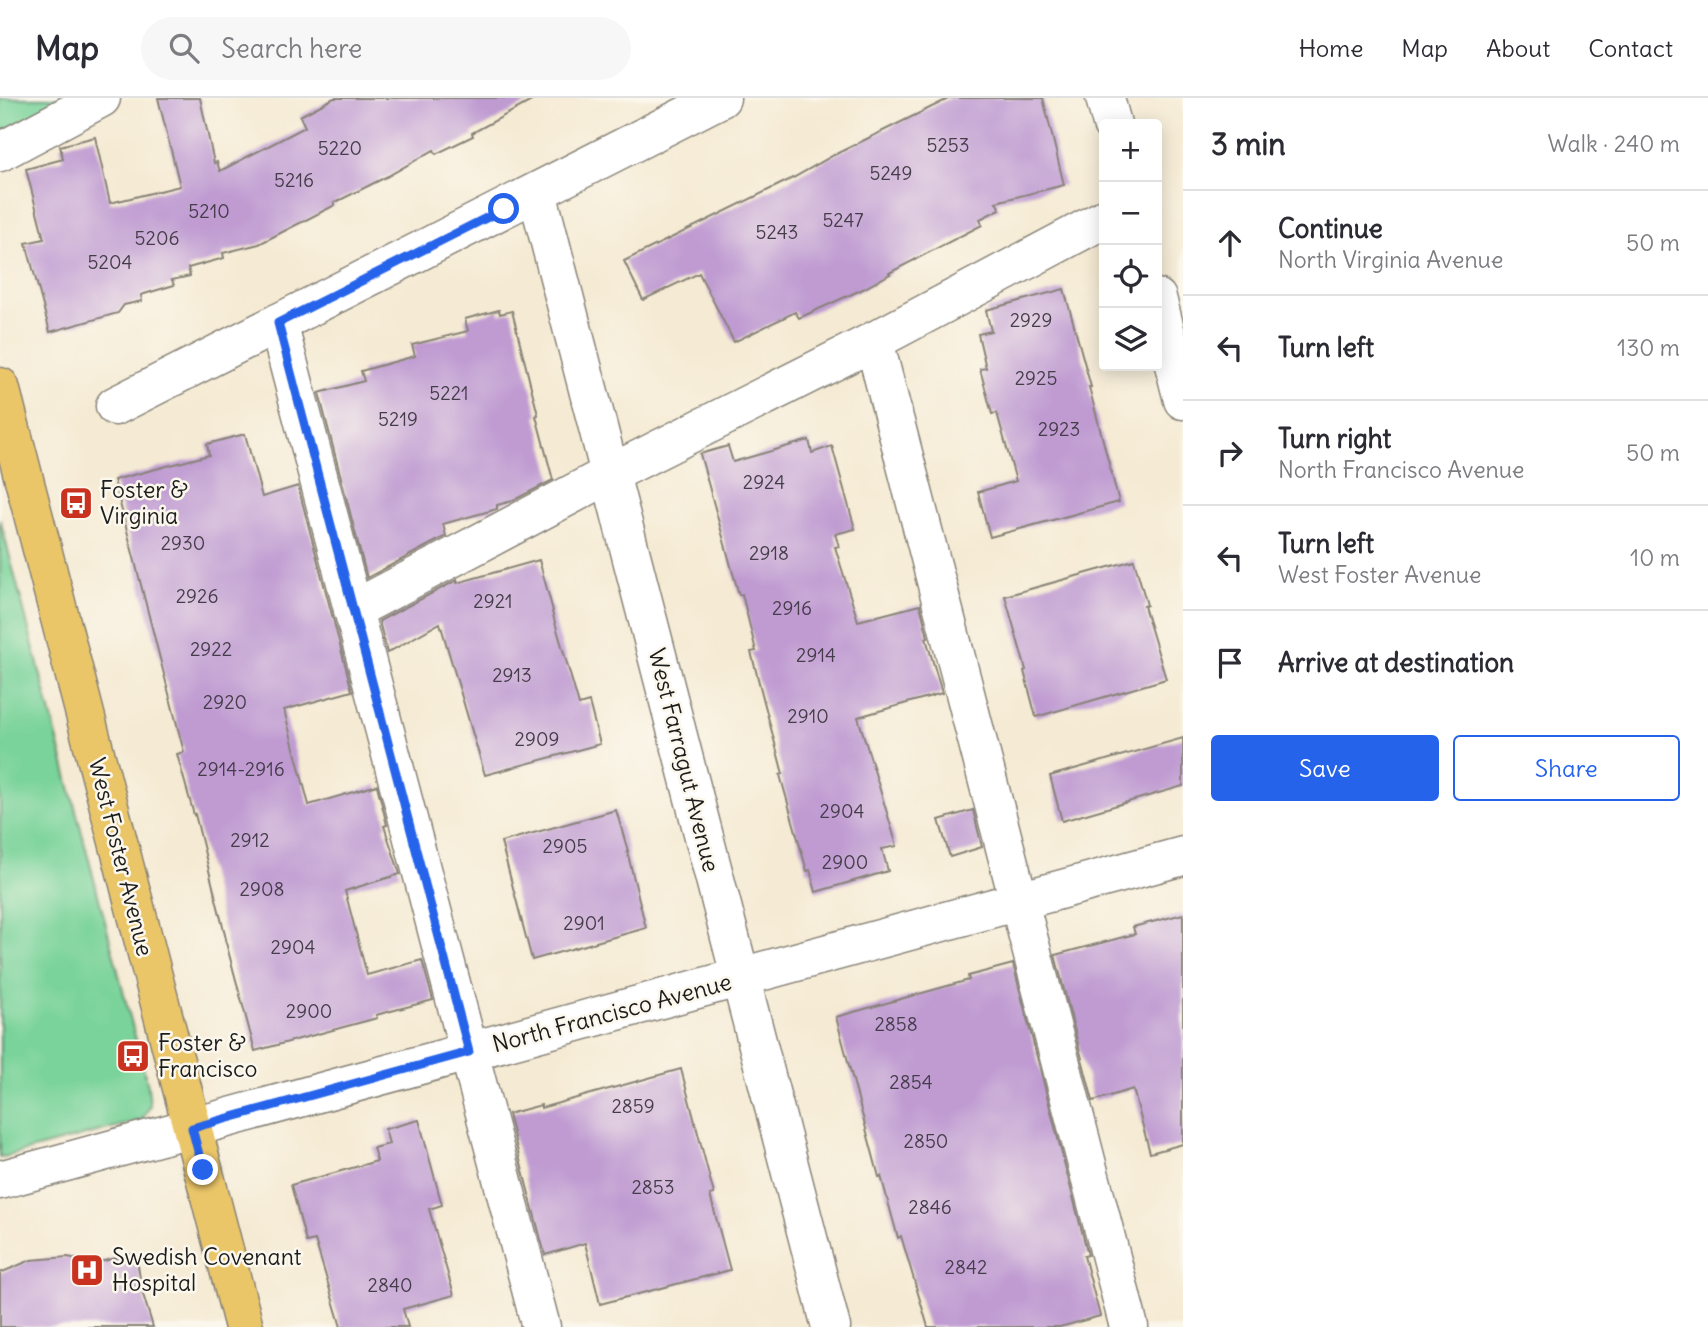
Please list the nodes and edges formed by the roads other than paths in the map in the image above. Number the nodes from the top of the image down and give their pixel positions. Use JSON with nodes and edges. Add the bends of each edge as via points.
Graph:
{"nodes":[{"id":1,"x":101,"y":98,"type":"edge"},
{"id":2,"x":721,"y":98,"type":"edge"},
{"id":3,"x":1105,"y":98,"type":"edge"},
{"id":4,"x":1111,"y":119,"type":"edge"},
{"id":5,"x":0,"y":152,"type":"edge"},
{"id":6,"x":537,"y":192,"type":"junction"},
{"id":7,"x":1099,"y":222,"type":"edge"},
{"id":8,"x":1160,"y":308,"type":"edge"},
{"id":9,"x":278,"y":323,"type":"junction"},
{"id":10,"x":874,"y":341,"type":"junction"},
{"id":11,"x":0,"y":387,"type":"edge"},
{"id":12,"x":1183,"y":400,"type":"edge"},
{"id":13,"x":115,"y":406,"type":"dead end"},
{"id":14,"x":610,"y":474,"type":"junction"},
{"id":15,"x":353,"y":611,"type":"junction"},
{"id":16,"x":1183,"y":856,"type":"edge"},
{"id":17,"x":1018,"y":901,"type":"junction"},
{"id":18,"x":740,"y":978,"type":"junction"},
{"id":19,"x":469,"y":1052,"type":"junction"},
{"id":20,"x":192,"y":1128,"type":"junction"},
{"id":21,"x":0,"y":1180,"type":"edge"},
{"id":22,"x":244,"y":1327,"type":"edge"},
{"id":23,"x":541,"y":1327,"type":"edge"},
{"id":24,"x":831,"y":1327,"type":"edge"},
{"id":25,"x":1129,"y":1327,"type":"edge"}],
"edges":[{"from":1,"to":5,"type":"street"},
{"from":2,"to":6,"type":"street"},
{"from":3,"to":4,"type":"street"},
{"from":6,"to":9,"type":"street"},
{"from":6,"to":14,"type":"street","name":"West Farragut Avenue"},
{"from":7,"to":10,"type":"street"},
{"from":8,"to":12,"type":"street"},
{"from":9,"to":13,"type":"street"},
{"from":9,"to":15,"type":"street"},
{"from":10,"to":14,"type":"street"},
{"from":10,"to":17,"type":"street"},
{"from":11,"to":20,"type":"main road","name":"West Foster Avenue"},
{"from":14,"to":15,"type":"street"},
{"from":14,"to":18,"type":"street","name":"West Farragut Avenue"},
{"from":15,"to":19,"type":"street"},
{"from":16,"to":17,"type":"street","name":"North Francisco Avenue"},
{"from":17,"to":18,"type":"street","name":"North Francisco Avenue"},
{"from":17,"to":25,"type":"street"},
{"from":18,"to":19,"type":"street","name":"North Francisco Avenue"},
{"from":18,"to":24,"type":"street","name":"West Farragut Avenue"},
{"from":19,"to":20,"type":"street","name":"North Francisco Avenue"},
{"from":19,"to":23,"type":"street"},
{"from":20,"to":21,"type":"street","name":"North Francisco Avenue"},
{"from":20,"to":22,"type":"main road","name":"West Foster Avenue"}]}
